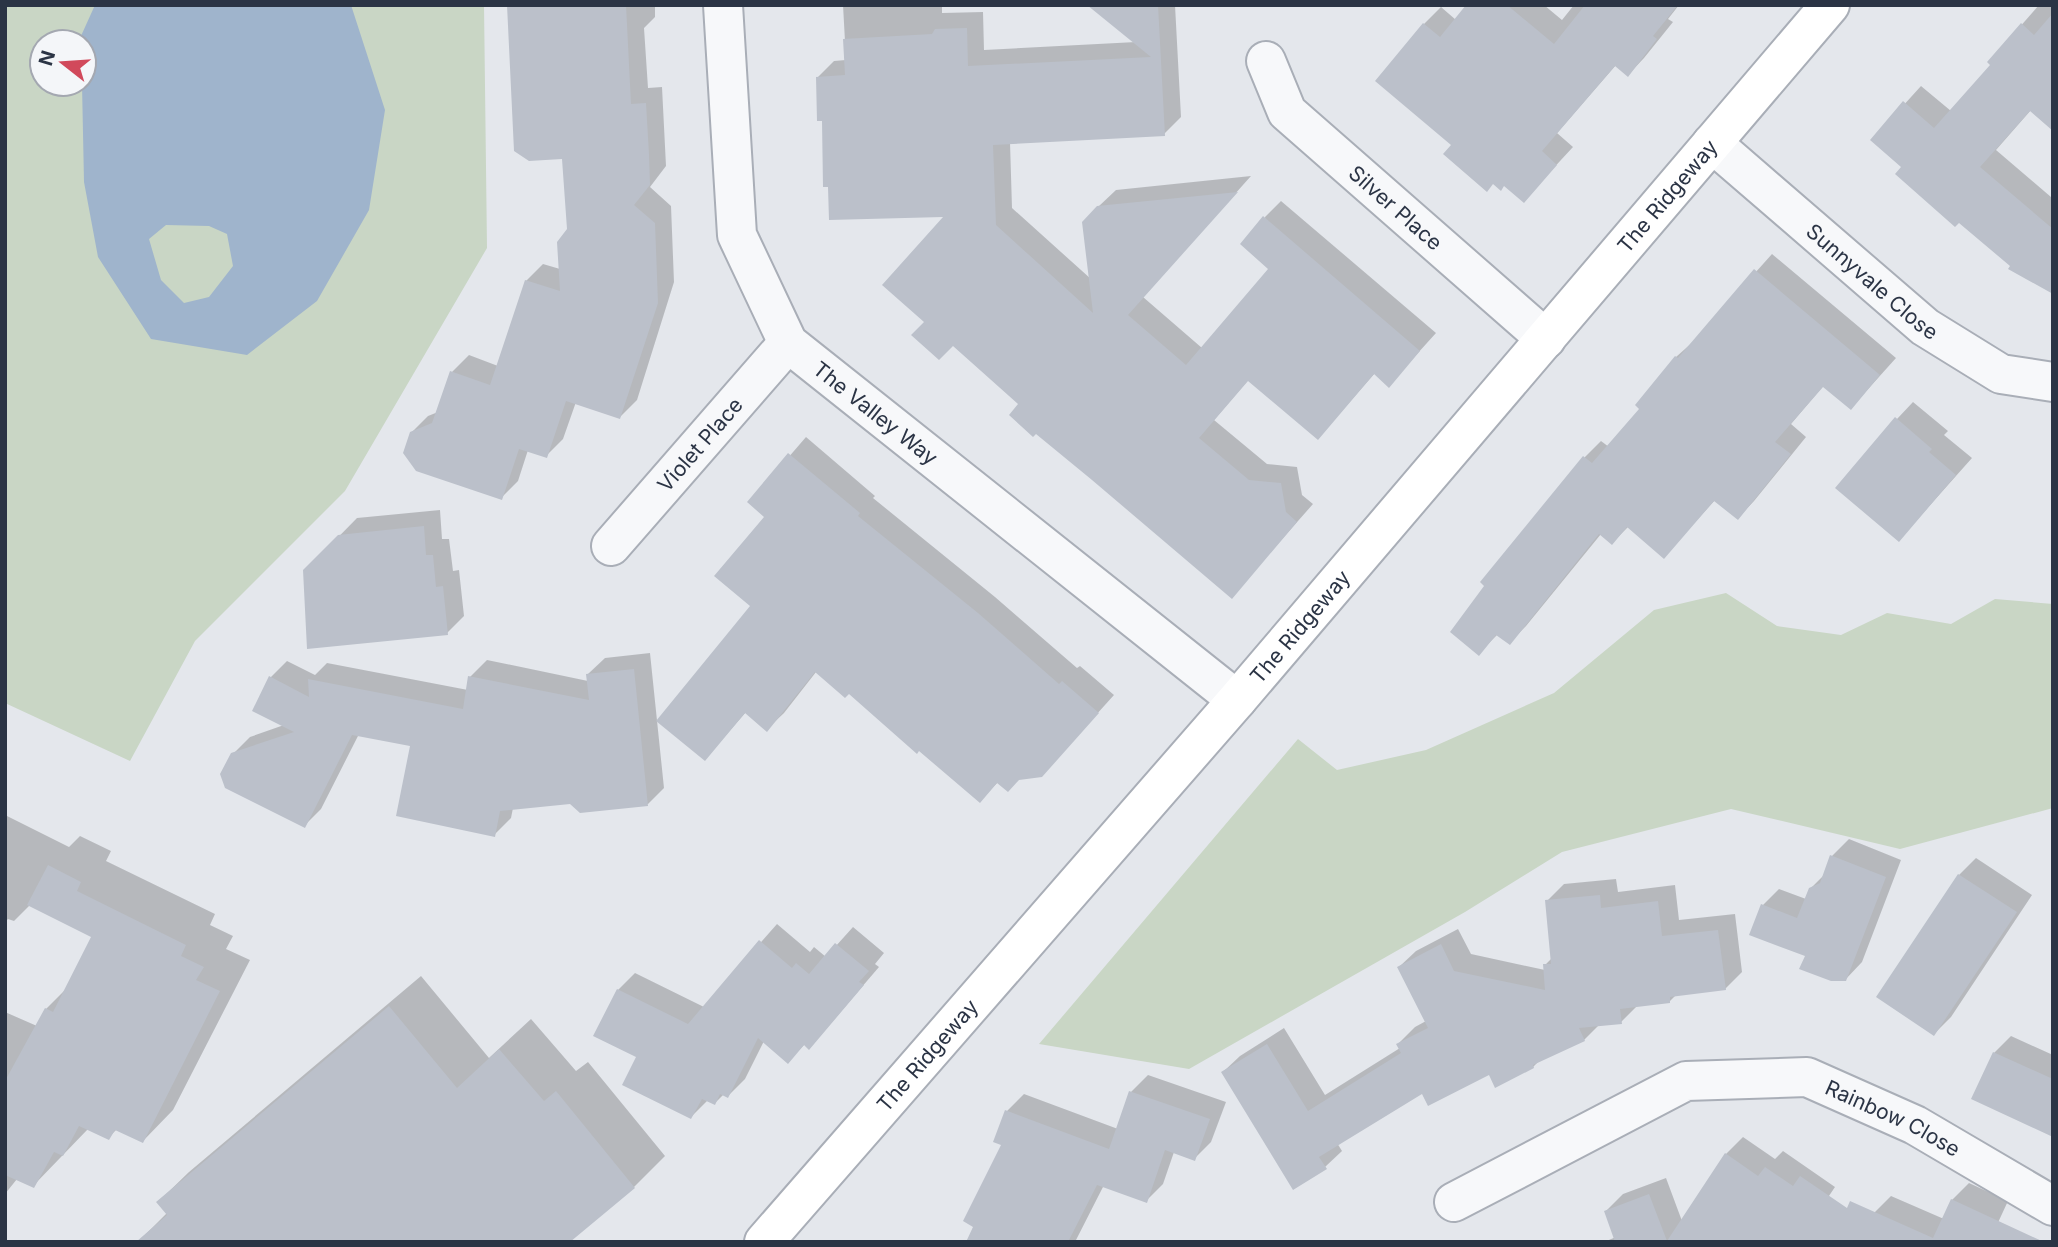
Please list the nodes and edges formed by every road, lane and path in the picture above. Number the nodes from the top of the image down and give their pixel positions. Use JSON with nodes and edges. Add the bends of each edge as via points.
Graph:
{"nodes":[{"id":1,"x":723,"y":5,"type":"edge"},
{"id":2,"x":1830,"y":5,"type":"edge"},
{"id":3,"x":1266,"y":61,"type":"dead end"},
{"id":4,"x":1712,"y":143,"type":"junction"},
{"id":5,"x":1546,"y":339,"type":"junction"},
{"id":6,"x":788,"y":343,"type":"junction"},
{"id":7,"x":2053,"y":382,"type":"edge"},
{"id":8,"x":611,"y":546,"type":"dead end"},
{"id":9,"x":1237,"y":700,"type":"junction"},
{"id":10,"x":1454,"y":1202,"type":"dead end"},
{"id":11,"x":2053,"y":1206,"type":"edge"},
{"id":12,"x":764,"y":1242,"type":"edge"}],
"edges":[{"from":1,"to":6,"type":"street","name":"The Valley Way","via":[[737,235]]},
{"from":2,"to":4,"type":"street","name":"The Ridgeway"},
{"from":3,"to":5,"type":"street","name":"Silver Place","via":[[1287,112]]},
{"from":4,"to":5,"type":"street","name":"The Ridgeway"},
{"from":4,"to":7,"type":"street","name":"Sunnyvale Close","via":[[1926,327],[2001,374]]},
{"from":5,"to":9,"type":"street","name":"The Ridgeway"},
{"from":6,"to":8,"type":"street","name":"Violet Place"},
{"from":6,"to":9,"type":"street","name":"The Valley Way"},
{"from":9,"to":12,"type":"street","name":"The Ridgeway"},
{"from":10,"to":11,"type":"street","name":"Rainbow Close","via":[[1686,1081],[1807,1077],[1915,1125]]}]}
